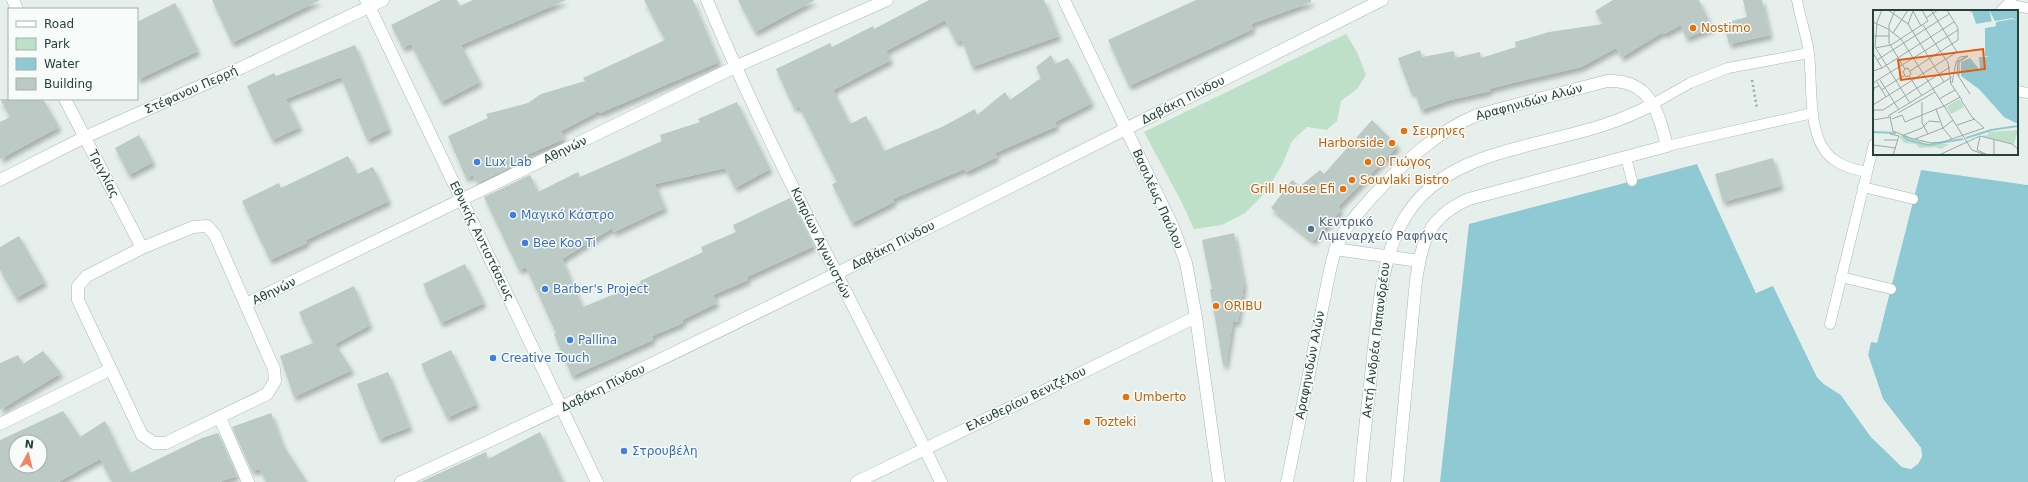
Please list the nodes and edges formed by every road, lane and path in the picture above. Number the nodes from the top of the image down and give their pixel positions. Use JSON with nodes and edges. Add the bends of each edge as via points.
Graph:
{"nodes":[{"id":1,"x":383,"y":0,"type":"edge"},
{"id":2,"x":707,"y":0,"type":"edge"},
{"id":3,"x":887,"y":0,"type":"edge"},
{"id":4,"x":1064,"y":0,"type":"edge"},
{"id":5,"x":1382,"y":0,"type":"edge"},
{"id":6,"x":1797,"y":0,"type":"edge"},
{"id":7,"x":368,"y":3,"type":"edge"},
{"id":8,"x":2009,"y":4,"type":"edge"},
{"id":9,"x":2028,"y":8,"type":"edge"},
{"id":10,"x":1809,"y":53,"type":"junction"},
{"id":11,"x":1748,"y":63,"type":"junction"},
{"id":12,"x":735,"y":67,"type":"junction"},
{"id":13,"x":2018,"y":92,"type":"edge"},
{"id":14,"x":2028,"y":93,"type":"edge"},
{"id":15,"x":66,"y":100,"type":"edge"},
{"id":16,"x":1653,"y":104,"type":"junction"},
{"id":17,"x":1813,"y":113,"type":"junction"},
{"id":18,"x":1761,"y":125,"type":"junction"},
{"id":19,"x":1126,"y":128,"type":"junction"},
{"id":20,"x":85,"y":137,"type":"junction"},
{"id":21,"x":1667,"y":146,"type":"junction"},
{"id":22,"x":1873,"y":148,"type":"edge"},
{"id":23,"x":1626,"y":157,"type":"junction"},
{"id":24,"x":1867,"y":172,"type":"junction"},
{"id":25,"x":0,"y":180,"type":"edge"},
{"id":26,"x":1632,"y":181,"type":"dead end"},
{"id":27,"x":1863,"y":187,"type":"junction"},
{"id":28,"x":1913,"y":199,"type":"dead end"},
{"id":29,"x":462,"y":200,"type":"junction"},
{"id":30,"x":142,"y":248,"type":"junction"},
{"id":31,"x":1335,"y":249,"type":"junction"},
{"id":32,"x":1387,"y":256,"type":"junction"},
{"id":33,"x":1419,"y":261,"type":"junction"},
{"id":34,"x":836,"y":274,"type":"junction"},
{"id":35,"x":1841,"y":277,"type":"junction"},
{"id":36,"x":1890,"y":289,"type":"dead end"},
{"id":37,"x":246,"y":304,"type":"junction"},
{"id":38,"x":1196,"y":317,"type":"junction"},
{"id":39,"x":1830,"y":324,"type":"dead end"},
{"id":40,"x":110,"y":369,"type":"junction"},
{"id":41,"x":562,"y":408,"type":"junction"},
{"id":42,"x":220,"y":418,"type":"junction"},
{"id":43,"x":0,"y":424,"type":"edge"},
{"id":44,"x":925,"y":448,"type":"junction"},
{"id":45,"x":248,"y":482,"type":"edge"},
{"id":46,"x":401,"y":482,"type":"edge"},
{"id":47,"x":597,"y":482,"type":"edge"},
{"id":48,"x":857,"y":482,"type":"edge"},
{"id":49,"x":941,"y":482,"type":"edge"},
{"id":50,"x":1219,"y":482,"type":"edge"},
{"id":51,"x":1287,"y":482,"type":"edge"},
{"id":52,"x":1360,"y":482,"type":"edge"},
{"id":53,"x":1397,"y":482,"type":"edge"}],
"edges":[{"from":1,"to":7,"type":"street","name":"Στέφανου Περρή"},
{"from":2,"to":12,"type":"street","name":"Κυπρίων Αγωνιστών"},
{"from":3,"to":12,"type":"street","name":"Αθηνών"},
{"from":4,"to":19,"type":"street","name":"Βασιλέως Παύλου"},
{"from":5,"to":19,"type":"street","name":"Δαβάκη Πίνδου"},
{"from":6,"to":10,"type":"lane"},
{"from":7,"to":20,"type":"street","name":"Στέφανου Περρή","via":[[241,68]]},
{"from":7,"to":29,"type":"street","name":"Εθνικής Αντιστάσεως"},
{"from":8,"to":9,"type":"lane"},
{"from":10,"to":11,"type":"lane"},
{"from":10,"to":17,"type":"lane"},
{"from":11,"to":16,"type":"lane","via":[[1710,74]]},
{"from":11,"to":18,"type":"path"},
{"from":12,"to":29,"type":"street","name":"Αθηνών"},
{"from":12,"to":34,"type":"street","name":"Κυπρίων Αγωνιστών"},
{"from":13,"to":14,"type":"lane"},
{"from":15,"to":20,"type":"street","name":"Τριγλίας"},
{"from":16,"to":21,"type":"street","name":"Αραφηνιδών Αλών","via":[[1660,117]]},
{"from":16,"to":31,"type":"street","name":"Αραφηνιδών Αλών","via":[[1647,95],[1630,83],[1607,81],[1461,121],[1430,142],[1392,176],[1356,215]]},
{"from":16,"to":32,"type":"street","name":"Ακτή Ανδρέα Παπανδρέου","via":[[1617,122],[1488,157],[1465,166],[1444,178],[1411,209]]},
{"from":17,"to":18,"type":"lane"},
{"from":17,"to":24,"type":"lane","via":[[1815,129],[1821,144],[1832,158],[1849,168]]},
{"from":18,"to":21,"type":"lane"},
{"from":19,"to":34,"type":"street","name":"Δαβάκη Πίνδου"},
{"from":19,"to":38,"type":"street","name":"Βασιλέως Παύλου","via":[[1173,227],[1186,263]]},
{"from":20,"to":25,"type":"street","name":"Στέφανου Περρή"},
{"from":20,"to":30,"type":"street","name":"Τριγλίας"},
{"from":21,"to":23,"type":"street"},
{"from":22,"to":24,"type":"lane"},
{"from":23,"to":26,"type":"lane"},
{"from":23,"to":33,"type":"street","via":[[1484,195],[1456,205],[1434,223],[1427,235]]},
{"from":24,"to":27,"type":"lane"},
{"from":27,"to":28,"type":"lane"},
{"from":27,"to":35,"type":"lane"},
{"from":29,"to":37,"type":"street","name":"Αθηνών"},
{"from":29,"to":41,"type":"street","name":"Εθνικής Αντιστάσεως"},
{"from":30,"to":37,"type":"street","via":[[193,227],[207,226],[215,235]]},
{"from":30,"to":40,"type":"street","via":[[87,276],[78,286],[78,300]]},
{"from":31,"to":32,"type":"street"},
{"from":31,"to":51,"type":"street","name":"Αραφηνιδών Αλών"},
{"from":32,"to":33,"type":"street"},
{"from":32,"to":52,"type":"street","name":"Ακτή Ανδρέα Παπανδρέου"},
{"from":33,"to":53,"type":"street"},
{"from":34,"to":41,"type":"street","name":"Δαβάκη Πίνδου"},
{"from":34,"to":44,"type":"street","name":"Κυπρίων Αγωνιστών"},
{"from":35,"to":36,"type":"lane"},
{"from":35,"to":39,"type":"lane"},
{"from":37,"to":42,"type":"street","via":[[274,369],[274,382],[268,394]]},
{"from":38,"to":44,"type":"street","name":"Ελευθερίου Βενιζέλου"},
{"from":38,"to":50,"type":"street","name":"Βασιλέως Παύλου"},
{"from":40,"to":42,"type":"street","via":[[142,435],[154,443],[166,443]]},
{"from":40,"to":43,"type":"street"},
{"from":41,"to":46,"type":"street","name":"Δαβάκη Πίνδου"},
{"from":41,"to":47,"type":"street","name":"Εθνικής Αντιστάσεως"},
{"from":42,"to":45,"type":"street"},
{"from":44,"to":48,"type":"street","name":"Ελευθερίου Βενιζέλου"},
{"from":44,"to":49,"type":"street","name":"Κυπρίων Αγωνιστών"}]}
